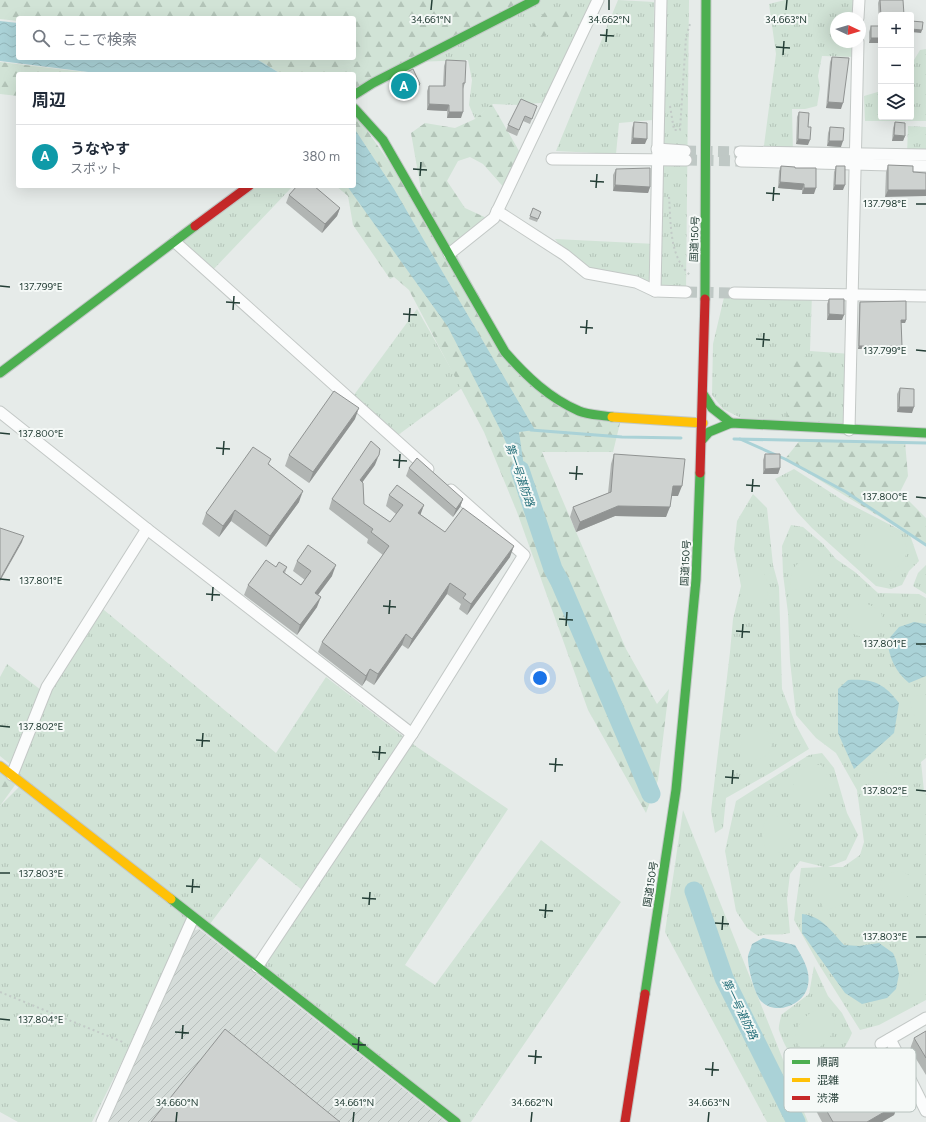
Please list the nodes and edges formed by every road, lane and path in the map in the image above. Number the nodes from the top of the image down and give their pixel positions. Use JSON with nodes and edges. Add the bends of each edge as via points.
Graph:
{"nodes":[{"id":1,"x":535,"y":0,"type":"edge"},
{"id":2,"x":598,"y":0,"type":"edge"},
{"id":3,"x":660,"y":0,"type":"edge"},
{"id":4,"x":706,"y":0,"type":"edge"},
{"id":5,"x":858,"y":0,"type":"edge"},
{"id":6,"x":858,"y":12,"type":"edge"},
{"id":7,"x":695,"y":19,"type":"dead end"},
{"id":8,"x":858,"y":48,"type":"edge"},
{"id":9,"x":356,"y":94,"type":"edge"},
{"id":10,"x":670,"y":102,"type":"dead end"},
{"id":11,"x":356,"y":110,"type":"edge"},
{"id":12,"x":657,"y":154,"type":"junction"},
{"id":13,"x":686,"y":155,"type":"tunnel mouth"},
{"id":14,"x":740,"y":156,"type":"tunnel mouth"},
{"id":15,"x":926,"y":156,"type":"edge"},
{"id":16,"x":855,"y":158,"type":"junction"},
{"id":17,"x":552,"y":159,"type":"dead end"},
{"id":18,"x":926,"y":166,"type":"edge"},
{"id":19,"x":245,"y":188,"type":"edge"},
{"id":20,"x":668,"y":191,"type":"dead end"},
{"id":21,"x":497,"y":211,"type":"junction"},
{"id":22,"x":176,"y":242,"type":"junction"},
{"id":23,"x":449,"y":254,"type":"junction"},
{"id":24,"x":692,"y":277,"type":"dead end"},
{"id":25,"x":655,"y":291,"type":"junction"},
{"id":26,"x":686,"y":292,"type":"tunnel mouth"},
{"id":27,"x":734,"y":293,"type":"tunnel mouth"},
{"id":28,"x":852,"y":295,"type":"junction"},
{"id":29,"x":926,"y":296,"type":"edge"},
{"id":30,"x":0,"y":374,"type":"edge"},
{"id":31,"x":703,"y":394,"type":"junction"},
{"id":32,"x":0,"y":412,"type":"edge"},
{"id":33,"x":703,"y":423,"type":"junction"},
{"id":34,"x":731,"y":423,"type":"junction"},
{"id":35,"x":849,"y":430,"type":"junction"},
{"id":36,"x":926,"y":433,"type":"edge"},
{"id":37,"x":702,"y":440,"type":"junction"},
{"id":38,"x":147,"y":529,"type":"junction"},
{"id":39,"x":412,"y":734,"type":"junction"},
{"id":40,"x":0,"y":766,"type":"edge"},
{"id":41,"x":12,"y":775,"type":"junction"},
{"id":42,"x":193,"y":918,"type":"junction"},
{"id":43,"x":257,"y":967,"type":"junction"},
{"id":44,"x":0,"y":992,"type":"edge"},
{"id":45,"x":926,"y":1018,"type":"edge"},
{"id":46,"x":134,"y":1047,"type":"junction"},
{"id":47,"x":889,"y":1048,"type":"edge"},
{"id":48,"x":916,"y":1094,"type":"edge"},
{"id":49,"x":926,"y":1111,"type":"edge"},
{"id":50,"x":102,"y":1122,"type":"edge"},
{"id":51,"x":456,"y":1122,"type":"edge"},
{"id":52,"x":624,"y":1122,"type":"edge"}],
"edges":[{"from":1,"to":9,"type":"main road","via":[[372,83]]},
{"from":2,"to":21,"type":"street"},
{"from":3,"to":12,"type":"street"},
{"from":4,"to":31,"type":"main road","name":"国道150号","via":[[708,102]]},
{"from":5,"to":6,"type":"street"},
{"from":7,"to":10,"type":"path","via":[[690,23],[686,37],[680,130],[674,130]]},
{"from":8,"to":16,"type":"street"},
{"from":11,"to":23,"type":"main road","via":[[383,140]]},
{"from":12,"to":13,"type":"street"},
{"from":12,"to":17,"type":"street"},
{"from":12,"to":25,"type":"street"},
{"from":14,"to":16,"type":"street"},
{"from":15,"to":16,"type":"street"},
{"from":16,"to":18,"type":"street"},
{"from":16,"to":28,"type":"street"},
{"from":19,"to":22,"type":"main road"},
{"from":20,"to":24,"type":"path","via":[[673,244],[684,270]]},
{"from":21,"to":23,"type":"street","via":[[494,218]]},
{"from":21,"to":25,"type":"street","via":[[565,255],[587,273],[636,282]]},
{"from":22,"to":30,"type":"main road"},
{"from":22,"to":39,"type":"street","via":[[524,555]]},
{"from":23,"to":33,"type":"main road","via":[[506,352],[523,372],[548,394],[580,412],[625,419]]},
{"from":25,"to":26,"type":"street"},
{"from":27,"to":28,"type":"street"},
{"from":28,"to":29,"type":"street"},
{"from":28,"to":35,"type":"street"},
{"from":31,"to":33,"type":"main road","name":"国道150号"},
{"from":31,"to":34,"type":"main road","via":[[712,408]]},
{"from":32,"to":38,"type":"street"},
{"from":33,"to":37,"type":"main road","name":"国道150号"},
{"from":34,"to":35,"type":"main road"},
{"from":34,"to":37,"type":"main road","via":[[709,432]]},
{"from":35,"to":36,"type":"main road"},
{"from":37,"to":52,"type":"main road","name":"国道150号","via":[[696,580],[676,790]]},
{"from":38,"to":39,"type":"street"},
{"from":38,"to":41,"type":"street","via":[[47,687]]},
{"from":39,"to":43,"type":"street"},
{"from":40,"to":41,"type":"main road"},
{"from":41,"to":42,"type":"main road"},
{"from":42,"to":43,"type":"main road"},
{"from":42,"to":46,"type":"street"},
{"from":43,"to":51,"type":"main road"},
{"from":44,"to":46,"type":"path"},
{"from":45,"to":47,"type":"street","via":[[886,1042]]},
{"from":46,"to":50,"type":"street"},
{"from":48,"to":49,"type":"street"}]}
